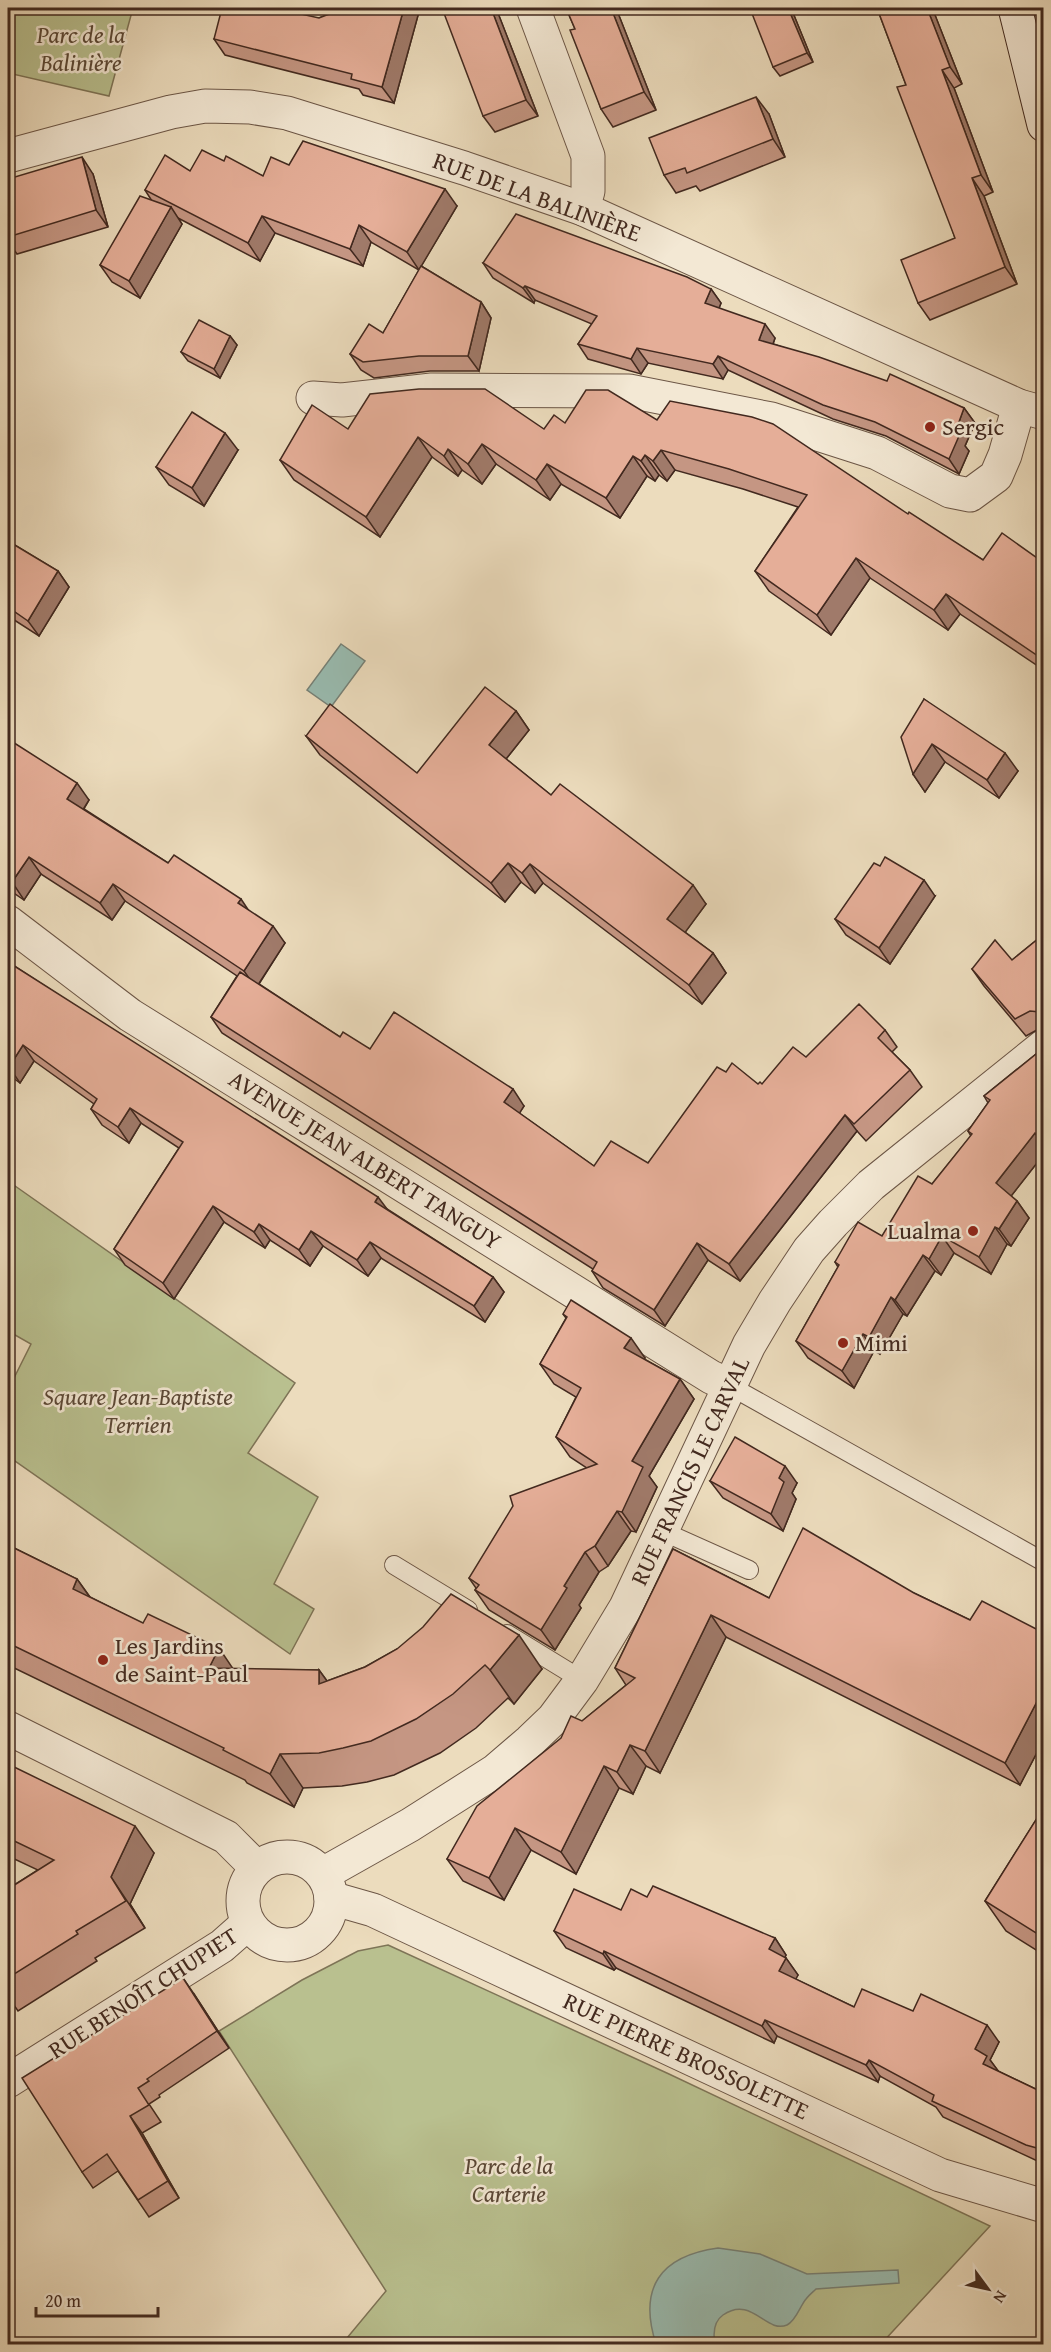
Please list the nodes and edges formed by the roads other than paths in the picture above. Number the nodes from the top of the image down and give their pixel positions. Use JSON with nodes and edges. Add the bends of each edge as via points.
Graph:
{"nodes":[{"id":1,"x":533,"y":8,"type":"edge"},
{"id":2,"x":1015,"y":8,"type":"edge"},
{"id":3,"x":1044,"y":125,"type":"edge"},
{"id":4,"x":8,"y":156,"type":"edge"},
{"id":5,"x":583,"y":209,"type":"junction"},
{"id":6,"x":313,"y":398,"type":"dead end"},
{"id":7,"x":1031,"y":409,"type":"edge"},
{"id":8,"x":8,"y":922,"type":"edge"},
{"id":9,"x":1044,"y":1046,"type":"edge"},
{"id":10,"x":730,"y":1386,"type":"junction"},
{"id":11,"x":662,"y":1531,"type":"junction"},
{"id":12,"x":1044,"y":1562,"type":"edge"},
{"id":13,"x":394,"y":1565,"type":"dead end"},
{"id":14,"x":749,"y":1570,"type":"dead end"},
{"id":15,"x":582,"y":1680,"type":"junction"},
{"id":16,"x":8,"y":1728,"type":"edge"},
{"id":17,"x":257,"y":1868,"type":"junction"},
{"id":18,"x":327,"y":1886,"type":"junction"},
{"id":19,"x":248,"y":1923,"type":"junction"},
{"id":20,"x":8,"y":2081,"type":"edge"},
{"id":21,"x":1044,"y":2206,"type":"edge"}],
"edges":[{"from":1,"to":5,"type":"street","via":[[588,156],[588,191]]},
{"from":2,"to":3,"type":"street"},
{"from":4,"to":5,"type":"street","name":"RUE DE LA BALINIÈRE","via":[[171,112],[205,106],[250,106],[287,113],[453,164]]},
{"from":5,"to":7,"type":"street","name":"RUE DE LA BALINIÈRE"},
{"from":6,"to":7,"type":"street","via":[[342,400],[432,390],[629,391],[771,418],[877,453],[950,491],[970,495],[996,476]]},
{"from":8,"to":10,"type":"street","name":"AVENUE JEAN ALBERT TANGUY","via":[[130,1015]]},
{"from":9,"to":10,"type":"street","name":"RUE FRANCIS LE CARVAL","via":[[904,1156],[833,1223],[809,1250],[775,1301]]},
{"from":10,"to":11,"type":"street","name":"RUE FRANCIS LE CARVAL"},
{"from":10,"to":12,"type":"lane"},
{"from":11,"to":14,"type":"lane"},
{"from":11,"to":15,"type":"street","name":"RUE FRANCIS LE CARVAL","via":[[626,1607]]},
{"from":13,"to":15,"type":"lane"},
{"from":15,"to":18,"type":"street","name":"RUE FRANCIS LE CARVAL","via":[[553,1719],[495,1771],[410,1825]]},
{"from":16,"to":17,"type":"street","via":[[226,1837]]},
{"from":17,"to":18,"type":"street","via":[[269,1860],[291,1857],[312,1863]]},
{"from":17,"to":19,"type":"street","via":[[245,1884],[242,1904]]},
{"from":18,"to":19,"type":"street","via":[[329,1915],[321,1930],[308,1941],[278,1945],[266,1941]]},
{"from":18,"to":21,"type":"street","name":"RUE PIERRE BROSSOLETTE","via":[[940,2175]]},
{"from":19,"to":20,"type":"street","name":"RUE BENOÎT CHUPIET","via":[[222,1946]]}]}
